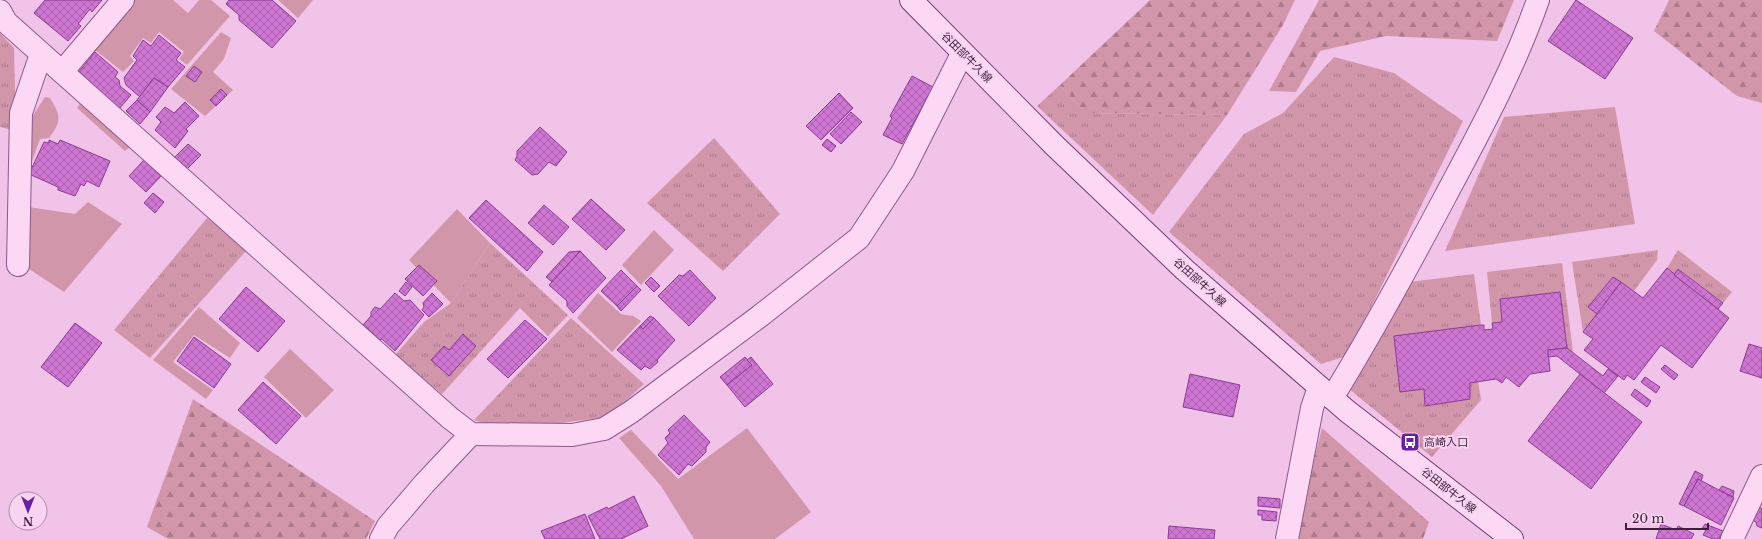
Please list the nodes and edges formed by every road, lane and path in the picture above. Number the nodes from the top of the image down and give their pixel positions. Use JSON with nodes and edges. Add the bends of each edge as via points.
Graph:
{"nodes":[{"id":1,"x":123,"y":0,"type":"edge"},
{"id":2,"x":911,"y":0,"type":"edge"},
{"id":3,"x":1538,"y":0,"type":"edge"},
{"id":4,"x":0,"y":11,"type":"edge"},
{"id":5,"x":41,"y":54,"type":"junction"},
{"id":6,"x":962,"y":54,"type":"junction"},
{"id":7,"x":62,"y":72,"type":"junction"},
{"id":8,"x":18,"y":265,"type":"dead end"},
{"id":9,"x":1325,"y":393,"type":"junction"},
{"id":10,"x":471,"y":434,"type":"junction"},
{"id":11,"x":1762,"y":476,"type":"edge"},
{"id":12,"x":381,"y":539,"type":"edge"},
{"id":13,"x":1287,"y":539,"type":"edge"},
{"id":14,"x":1512,"y":539,"type":"edge"},
{"id":15,"x":1732,"y":539,"type":"edge"}],
"edges":[{"from":1,"to":7,"type":"street"},
{"from":2,"to":6,"type":"street","name":"谷田部牛久線"},
{"from":3,"to":9,"type":"street","via":[[1526,35],[1495,103],[1416,251]]},
{"from":4,"to":5,"type":"street","via":[[6,22]]},
{"from":5,"to":7,"type":"street"},
{"from":5,"to":8,"type":"street","via":[[21,113]]},
{"from":6,"to":9,"type":"street","name":"谷田部牛久線","via":[[1185,270]]},
{"from":6,"to":10,"type":"street","via":[[903,171],[859,238],[760,316],[631,412],[604,429],[572,435]]},
{"from":7,"to":10,"type":"street"},
{"from":9,"to":13,"type":"street","via":[[1312,408]]},
{"from":9,"to":14,"type":"street","name":"谷田部牛久線"},
{"from":10,"to":12,"type":"street","via":[[388,526]]},
{"from":11,"to":15,"type":"street"}]}
